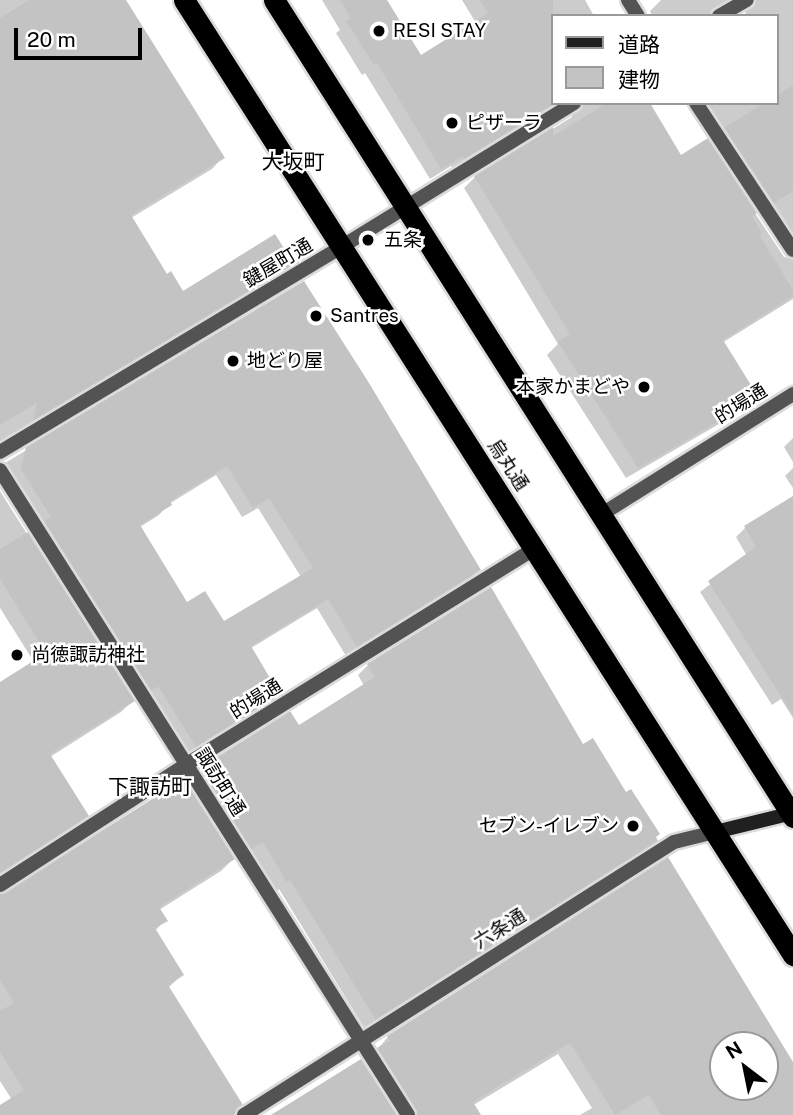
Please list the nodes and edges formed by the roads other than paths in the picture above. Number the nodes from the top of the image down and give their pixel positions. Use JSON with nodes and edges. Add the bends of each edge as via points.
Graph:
{"nodes":[{"id":1,"x":184,"y":0,"type":"edge"},
{"id":2,"x":274,"y":0,"type":"edge"},
{"id":3,"x":747,"y":0,"type":"edge"},
{"id":4,"x":722,"y":14,"type":"edge"},
{"id":5,"x":571,"y":105,"type":"edge"},
{"id":6,"x":697,"y":105,"type":"edge"},
{"id":7,"x":407,"y":207,"type":"junction"},
{"id":8,"x":341,"y":247,"type":"junction"},
{"id":9,"x":793,"y":250,"type":"edge"},
{"id":10,"x":793,"y":394,"type":"edge"},
{"id":11,"x":0,"y":452,"type":"edge"},
{"id":12,"x":0,"y":470,"type":"edge"},
{"id":13,"x":602,"y":514,"type":"junction"},
{"id":14,"x":535,"y":548,"type":"junction"},
{"id":15,"x":187,"y":764,"type":"junction"},
{"id":16,"x":792,"y":814,"type":"edge"},
{"id":17,"x":715,"y":832,"type":"junction"},
{"id":18,"x":0,"y":885,"type":"edge"},
{"id":19,"x":793,"y":955,"type":"edge"},
{"id":20,"x":360,"y":1041,"type":"junction"},
{"id":21,"x":244,"y":1115,"type":"edge"},
{"id":22,"x":408,"y":1115,"type":"edge"}],
"edges":[{"from":1,"to":8,"type":"highway","name":"烏丸通"},
{"from":2,"to":7,"type":"highway"},
{"from":3,"to":4,"type":"street"},
{"from":5,"to":7,"type":"street","name":"鍵屋町通"},
{"from":6,"to":9,"type":"street"},
{"from":7,"to":8,"type":"street","name":"鍵屋町通"},
{"from":7,"to":13,"type":"highway"},
{"from":8,"to":11,"type":"street","name":"鍵屋町通"},
{"from":8,"to":14,"type":"highway","name":"烏丸通"},
{"from":10,"to":13,"type":"street","name":"的場通"},
{"from":12,"to":15,"type":"street","name":"諏訪町通"},
{"from":13,"to":16,"type":"highway"},
{"from":14,"to":15,"type":"street","name":"的場通"},
{"from":14,"to":17,"type":"highway","name":"烏丸通"},
{"from":15,"to":18,"type":"street","name":"的場通"},
{"from":15,"to":20,"type":"street","name":"諏訪町通"},
{"from":16,"to":17,"type":"street","name":"六条通"},
{"from":17,"to":19,"type":"highway","name":"烏丸通"},
{"from":17,"to":20,"type":"street","name":"六条通","via":[[674,842]]},
{"from":20,"to":21,"type":"street","name":"六条通"},
{"from":20,"to":22,"type":"street","name":"諏訪町通"}]}
